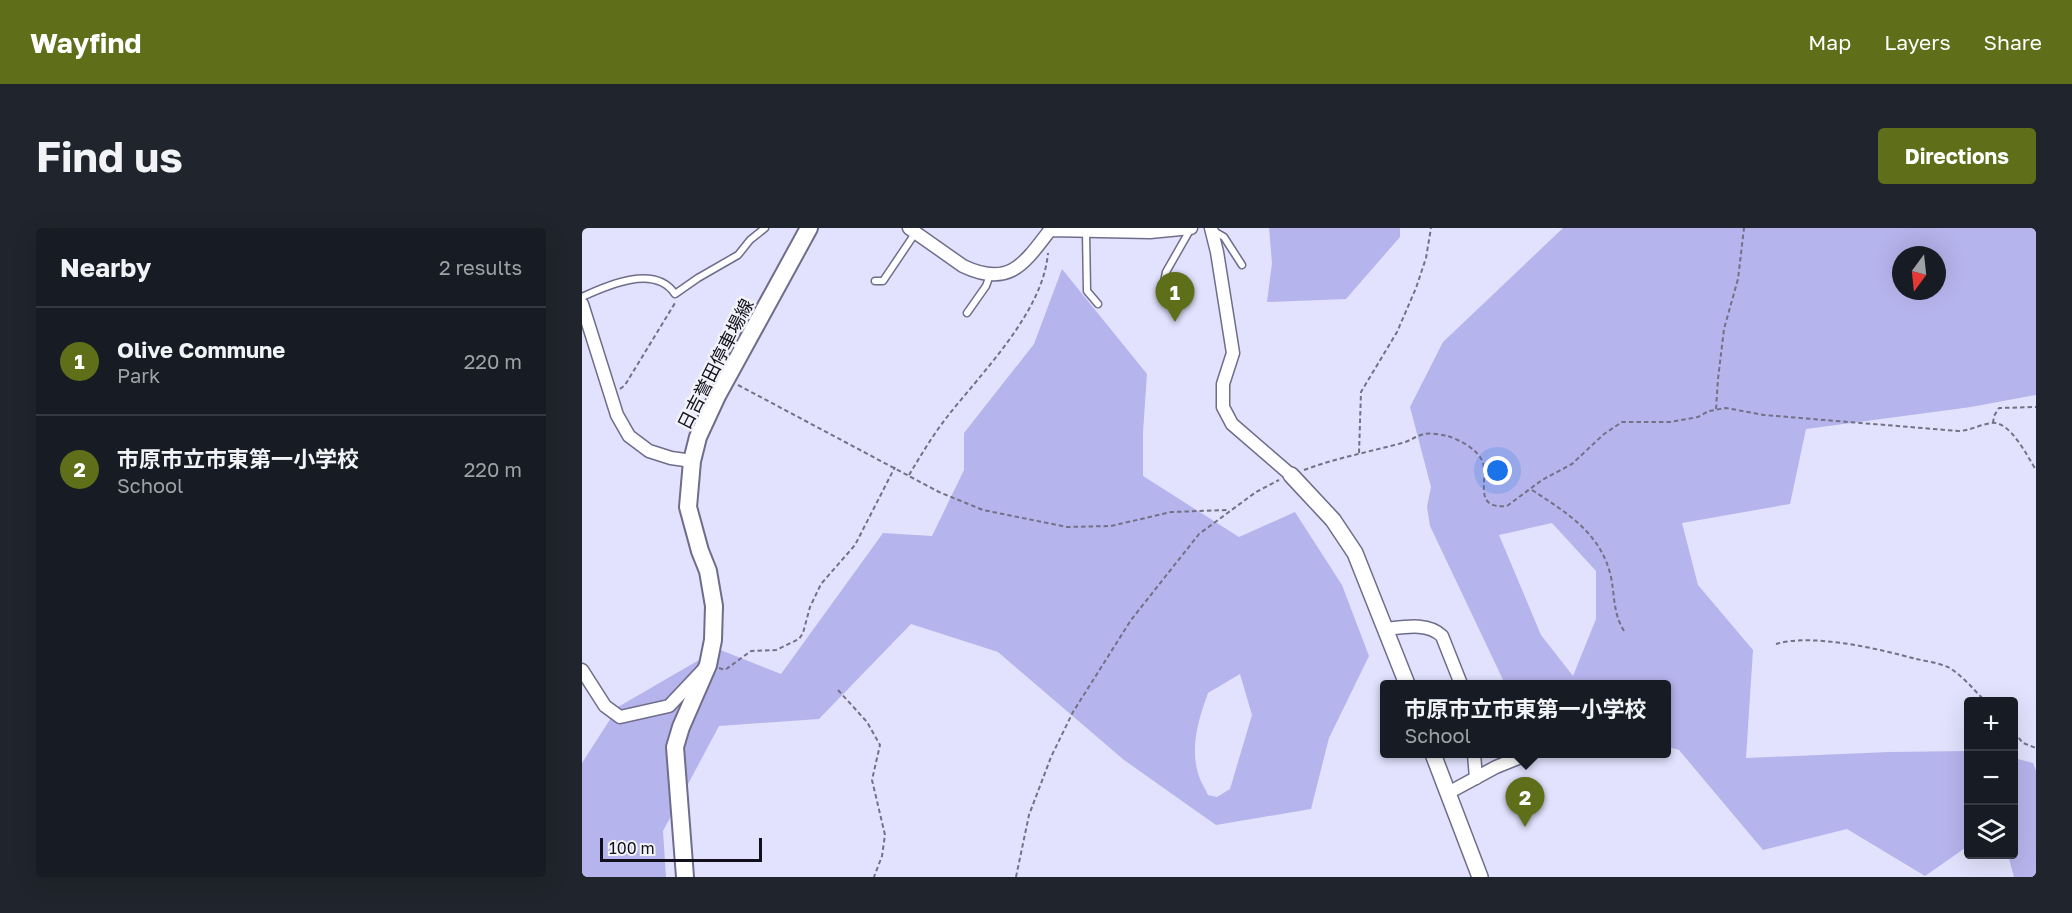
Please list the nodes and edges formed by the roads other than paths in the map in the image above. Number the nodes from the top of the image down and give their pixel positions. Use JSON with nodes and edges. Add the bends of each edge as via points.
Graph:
{"nodes":[{"id":1,"x":765,"y":228,"type":"edge"},
{"id":2,"x":809,"y":228,"type":"edge"},
{"id":3,"x":1191,"y":228,"type":"edge"},
{"id":4,"x":1050,"y":229,"type":"edge"},
{"id":5,"x":1211,"y":229,"type":"edge"},
{"id":6,"x":912,"y":230,"type":"edge"},
{"id":7,"x":1086,"y":232,"type":"junction"},
{"id":8,"x":1242,"y":265,"type":"dead end"},
{"id":9,"x":990,"y":274,"type":"junction"},
{"id":10,"x":875,"y":281,"type":"dead end"},
{"id":11,"x":1169,"y":290,"type":"dead end"},
{"id":12,"x":582,"y":297,"type":"edge"},
{"id":13,"x":582,"y":304,"type":"edge"},
{"id":14,"x":1098,"y":304,"type":"dead end"},
{"id":15,"x":967,"y":313,"type":"dead end"},
{"id":16,"x":692,"y":461,"type":"junction"},
{"id":17,"x":1291,"y":475,"type":"joint"},
{"id":18,"x":1386,"y":629,"type":"junction"},
{"id":19,"x":708,"y":665,"type":"junction"},
{"id":20,"x":582,"y":670,"type":"edge"},
{"id":21,"x":1405,"y":680,"type":"edge"},
{"id":22,"x":1459,"y":680,"type":"edge"},
{"id":23,"x":1435,"y":758,"type":"edge"},
{"id":24,"x":1474,"y":758,"type":"edge"},
{"id":25,"x":1518,"y":758,"type":"edge"},
{"id":26,"x":1476,"y":778,"type":"junction"},
{"id":27,"x":1448,"y":793,"type":"junction"},
{"id":28,"x":686,"y":877,"type":"edge"},
{"id":29,"x":1480,"y":877,"type":"edge"}],
"edges":[{"from":1,"to":12,"type":"lane","via":[[738,255],[675,294],[669,286],[652,279],[616,282]]},
{"from":2,"to":16,"type":"main road","name":"日吉誉田停車場線","via":[[727,379],[698,437]]},
{"from":3,"to":7,"type":"street"},
{"from":3,"to":11,"type":"lane","via":[[1166,272],[1164,282]]},
{"from":4,"to":7,"type":"street"},
{"from":4,"to":9,"type":"street","via":[[1019,267]]},
{"from":5,"to":8,"type":"lane","via":[[1224,237]]},
{"from":5,"to":17,"type":"street","via":[[1233,353],[1223,384],[1223,407],[1232,424]]},
{"from":6,"to":9,"type":"street","via":[[963,266]]},
{"from":6,"to":10,"type":"lane","via":[[883,281]]},
{"from":7,"to":14,"type":"lane","via":[[1087,291]]},
{"from":9,"to":15,"type":"lane"},
{"from":13,"to":16,"type":"street","via":[[617,415],[629,436],[649,451]]},
{"from":16,"to":19,"type":"main road","name":"日吉誉田停車場線","via":[[688,507],[708,571],[714,606]]},
{"from":17,"to":18,"type":"street","via":[[1333,520],[1355,553]]},
{"from":18,"to":21,"type":"street"},
{"from":18,"to":22,"type":"street","via":[[1409,626],[1436,630]]},
{"from":19,"to":20,"type":"street","via":[[669,706],[620,717],[605,706]]},
{"from":19,"to":28,"type":"main road","name":"日吉誉田停車場線","via":[[675,747]]},
{"from":23,"to":27,"type":"street"},
{"from":24,"to":26,"type":"street"},
{"from":25,"to":26,"type":"street"},
{"from":26,"to":27,"type":"street"},
{"from":27,"to":29,"type":"street"}]}
